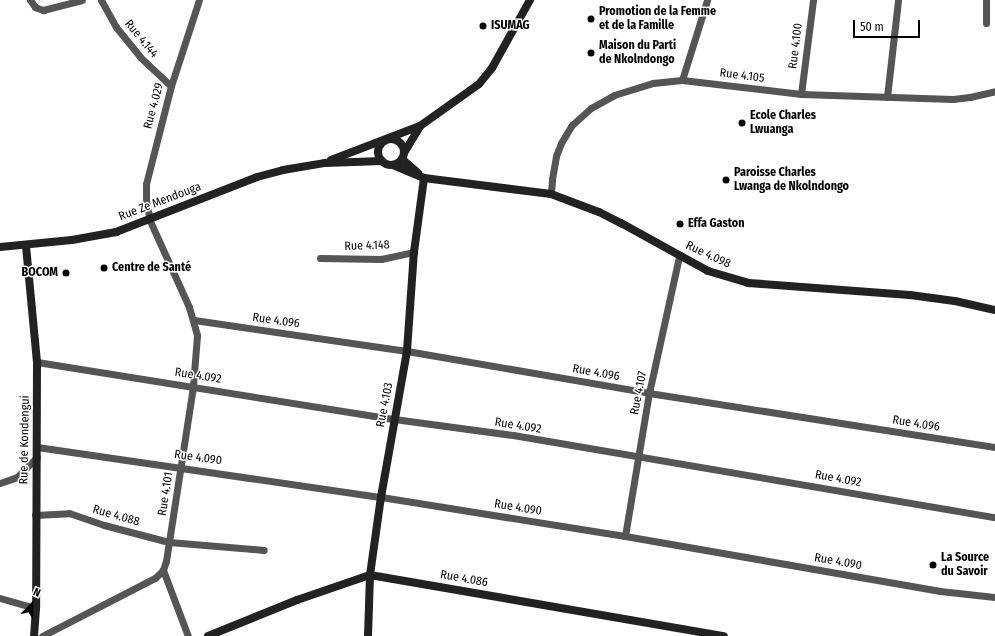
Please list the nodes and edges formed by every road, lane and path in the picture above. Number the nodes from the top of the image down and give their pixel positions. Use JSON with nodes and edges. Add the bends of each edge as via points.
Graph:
{"nodes":[{"id":1,"x":30,"y":0,"type":"edge"},
{"id":2,"x":82,"y":0,"type":"edge"},
{"id":3,"x":102,"y":0,"type":"edge"},
{"id":4,"x":199,"y":0,"type":"edge"},
{"id":5,"x":530,"y":0,"type":"edge"},
{"id":6,"x":707,"y":0,"type":"edge"},
{"id":7,"x":813,"y":0,"type":"edge"},
{"id":8,"x":898,"y":0,"type":"edge"},
{"id":9,"x":986,"y":0,"type":"edge"},
{"id":10,"x":986,"y":23,"type":"dead end"},
{"id":11,"x":682,"y":80,"type":"junction"},
{"id":12,"x":171,"y":86,"type":"junction"},
{"id":13,"x":995,"y":91,"type":"edge"},
{"id":14,"x":801,"y":94,"type":"junction"},
{"id":15,"x":887,"y":97,"type":"junction"},
{"id":16,"x":420,"y":126,"type":"junction"},
{"id":17,"x":386,"y":140,"type":"junction"},
{"id":18,"x":403,"y":156,"type":"junction"},
{"id":19,"x":382,"y":161,"type":"junction"},
{"id":20,"x":325,"y":163,"type":"junction"},
{"id":21,"x":393,"y":165,"type":"junction"},
{"id":22,"x":424,"y":178,"type":"junction"},
{"id":23,"x":552,"y":194,"type":"junction"},
{"id":24,"x":150,"y":220,"type":"junction"},
{"id":25,"x":26,"y":246,"type":"junction"},
{"id":26,"x":0,"y":247,"type":"edge"},
{"id":27,"x":414,"y":252,"type":"junction"},
{"id":28,"x":679,"y":256,"type":"junction"},
{"id":29,"x":320,"y":258,"type":"dead end"},
{"id":30,"x":995,"y":310,"type":"edge"},
{"id":31,"x":194,"y":320,"type":"junction"},
{"id":32,"x":407,"y":351,"type":"junction"},
{"id":33,"x":37,"y":362,"type":"junction"},
{"id":34,"x":193,"y":386,"type":"junction"},
{"id":35,"x":649,"y":393,"type":"junction"},
{"id":36,"x":394,"y":419,"type":"junction"},
{"id":37,"x":37,"y":447,"type":"junction"},
{"id":38,"x":995,"y":447,"type":"edge"},
{"id":39,"x":37,"y":457,"type":"junction"},
{"id":40,"x":638,"y":457,"type":"junction"},
{"id":41,"x":181,"y":467,"type":"junction"},
{"id":42,"x":0,"y":483,"type":"edge"},
{"id":43,"x":381,"y":497,"type":"junction"},
{"id":44,"x":35,"y":515,"type":"junction"},
{"id":45,"x":995,"y":517,"type":"edge"},
{"id":46,"x":625,"y":536,"type":"junction"},
{"id":47,"x":169,"y":542,"type":"junction"},
{"id":48,"x":264,"y":550,"type":"dead end"},
{"id":49,"x":162,"y":570,"type":"junction"},
{"id":50,"x":370,"y":575,"type":"junction"},
{"id":51,"x":995,"y":597,"type":"edge"},
{"id":52,"x":0,"y":598,"type":"edge"},
{"id":53,"x":36,"y":608,"type":"junction"},
{"id":54,"x":34,"y":636,"type":"edge"},
{"id":55,"x":42,"y":636,"type":"edge"},
{"id":56,"x":188,"y":636,"type":"edge"},
{"id":57,"x":208,"y":636,"type":"edge"},
{"id":58,"x":368,"y":636,"type":"edge"},
{"id":59,"x":724,"y":636,"type":"edge"}],
"edges":[{"from":1,"to":2,"type":"street","via":[[43,10]]},
{"from":3,"to":12,"type":"street","name":"Rue 4.144","via":[[116,27],[140,57]]},
{"from":4,"to":12,"type":"street","name":"Rue 4.029"},
{"from":5,"to":16,"type":"main road","name":"Rue Ze Mendouga","via":[[492,68],[479,84]]},
{"from":6,"to":11,"type":"street"},
{"from":7,"to":14,"type":"street","name":"Rue 4.100"},
{"from":8,"to":15,"type":"street"},
{"from":9,"to":10,"type":"street"},
{"from":11,"to":14,"type":"street","name":"Rue 4.105"},
{"from":11,"to":23,"type":"street","name":"Rue 4.105","via":[[652,83],[614,96],[590,108],[572,125],[561,143],[552,179]]},
{"from":12,"to":24,"type":"street","name":"Rue 4.029","via":[[146,184]]},
{"from":13,"to":15,"type":"street","name":"Rue 4.105","via":[[961,99]]},
{"from":14,"to":15,"type":"street","name":"Rue 4.105"},
{"from":16,"to":17,"type":"main road","name":"Rue Ze Mendouga"},
{"from":16,"to":18,"type":"main road","name":"Rue Ze Mendouga"},
{"from":17,"to":18,"type":"main road","via":[[398,141],[404,149]]},
{"from":17,"to":19,"type":"main road","via":[[378,150]]},
{"from":17,"to":20,"type":"main road","name":"Rue Ze Mendouga"},
{"from":18,"to":21,"type":"main road"},
{"from":18,"to":22,"type":"main road"},
{"from":19,"to":20,"type":"main road","name":"Rue Ze Mendouga"},
{"from":19,"to":21,"type":"main road"},
{"from":20,"to":24,"type":"main road","name":"Rue Ze Mendouga","via":[[283,170],[256,178]]},
{"from":21,"to":22,"type":"main road","name":"Rue 4.098"},
{"from":22,"to":23,"type":"main road","name":"Rue 4.098"},
{"from":22,"to":27,"type":"main road","name":"Rue 4.103"},
{"from":23,"to":28,"type":"main road","name":"Rue 4.098","via":[[607,216]]},
{"from":24,"to":25,"type":"main road","name":"Rue Ze Mendouga","via":[[116,232]]},
{"from":24,"to":31,"type":"street","name":"Rue 4.101"},
{"from":25,"to":26,"type":"main road","name":"Rue Ze Mendouga"},
{"from":25,"to":33,"type":"main road","name":"Rue de Kondengui"},
{"from":27,"to":29,"type":"street","name":"Rue 4.148","via":[[381,258]]},
{"from":27,"to":32,"type":"main road","name":"Rue 4.103"},
{"from":28,"to":30,"type":"main road","name":"Rue 4.098","via":[[708,271],[749,283],[910,295]]},
{"from":28,"to":35,"type":"street","name":"Rue 4.107"},
{"from":31,"to":32,"type":"street","name":"Rue 4.096"},
{"from":31,"to":34,"type":"street","name":"Rue 4.101","via":[[197,335]]},
{"from":32,"to":35,"type":"street","name":"Rue 4.096"},
{"from":32,"to":36,"type":"main road","name":"Rue 4.103"},
{"from":33,"to":34,"type":"street","name":"Rue 4.092"},
{"from":33,"to":37,"type":"main road","name":"Rue de Kondengui"},
{"from":34,"to":36,"type":"street","name":"Rue 4.092"},
{"from":34,"to":41,"type":"street","name":"Rue 4.101"},
{"from":35,"to":38,"type":"street","name":"Rue 4.096"},
{"from":35,"to":40,"type":"street","name":"Rue 4.107"},
{"from":36,"to":40,"type":"street","name":"Rue 4.092","via":[[513,435]]},
{"from":36,"to":43,"type":"main road","name":"Rue 4.103"},
{"from":37,"to":39,"type":"main road","name":"Rue de Kondengui"},
{"from":37,"to":41,"type":"street","name":"Rue 4.090"},
{"from":39,"to":42,"type":"street","via":[[17,477]]},
{"from":39,"to":44,"type":"main road","name":"Rue de Kondengui"},
{"from":40,"to":45,"type":"street","name":"Rue 4.092"},
{"from":40,"to":46,"type":"street","name":"Rue 4.107"},
{"from":41,"to":43,"type":"street","name":"Rue 4.090"},
{"from":41,"to":47,"type":"street","name":"Rue 4.101"},
{"from":43,"to":46,"type":"street","name":"Rue 4.090"},
{"from":43,"to":50,"type":"main road","name":"Rue 4.103"},
{"from":44,"to":47,"type":"street","name":"Rue 4.088","via":[[69,513]]},
{"from":44,"to":53,"type":"main road","name":"Rue de Kondengui"},
{"from":46,"to":51,"type":"street","name":"Rue 4.090","via":[[940,591]]},
{"from":47,"to":48,"type":"street","name":"Rue 4.088"},
{"from":47,"to":49,"type":"street","name":"Rue 4.101"},
{"from":49,"to":55,"type":"street","via":[[155,578]]},
{"from":49,"to":56,"type":"street"},
{"from":50,"to":57,"type":"main road","name":"Rue 4.086","via":[[297,600]]},
{"from":50,"to":58,"type":"main road","name":"Rue 4.103"},
{"from":50,"to":59,"type":"main road","name":"Rue 4.086"},
{"from":52,"to":53,"type":"street"},
{"from":53,"to":54,"type":"main road","name":"Rue de Kondengui"}]}
